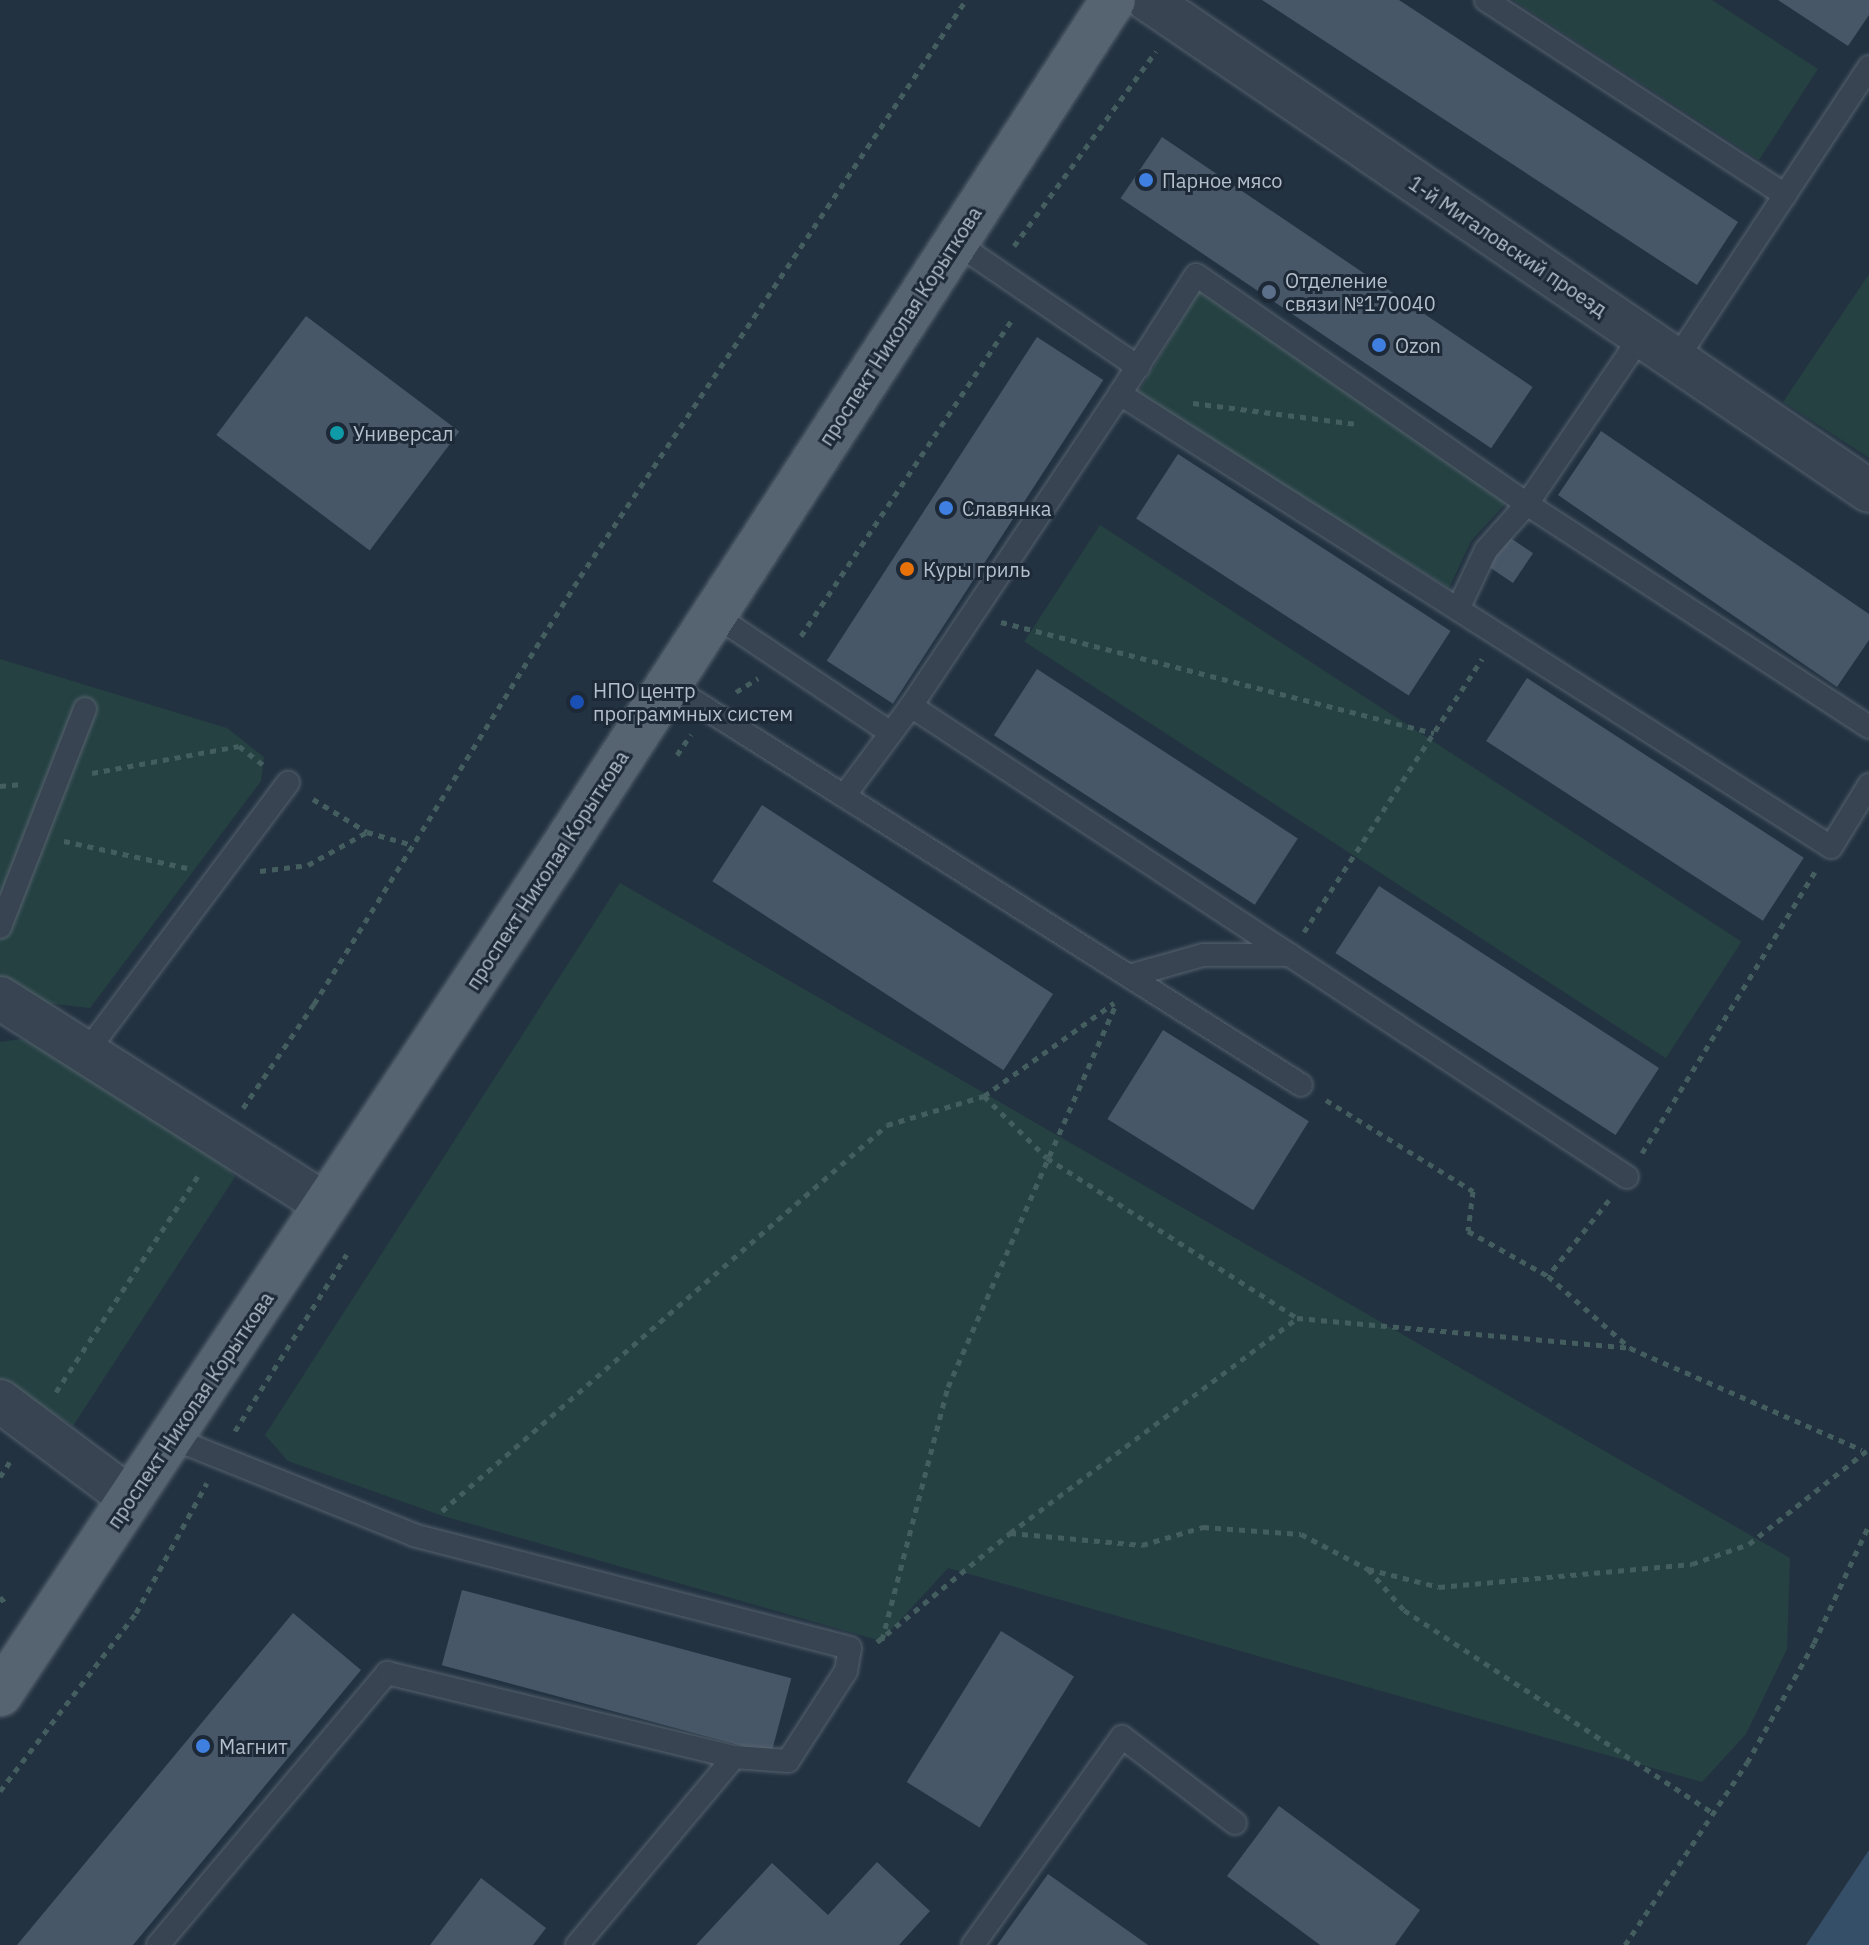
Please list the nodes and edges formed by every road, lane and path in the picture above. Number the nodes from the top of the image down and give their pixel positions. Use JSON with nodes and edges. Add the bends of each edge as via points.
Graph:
{"nodes":[{"id":1,"x":966,"y":0,"type":"edge"},
{"id":2,"x":1113,"y":0,"type":"edge"},
{"id":3,"x":1486,"y":0,"type":"edge"},
{"id":4,"x":1162,"y":10,"type":"edge"},
{"id":5,"x":1869,"y":67,"type":"edge"},
{"id":6,"x":1785,"y":195,"type":"junction"},
{"id":7,"x":955,"y":242,"type":"junction"},
{"id":8,"x":1029,"y":294,"type":"junction"},
{"id":9,"x":1641,"y":336,"type":"junction"},
{"id":10,"x":1676,"y":360,"type":"junction"},
{"id":11,"x":1138,"y":367,"type":"junction"},
{"id":12,"x":1120,"y":394,"type":"junction"},
{"id":13,"x":1182,"y":402,"type":"dead end"},
{"id":14,"x":1365,"y":425,"type":"dead end"},
{"id":15,"x":1869,"y":491,"type":"edge"},
{"id":16,"x":1527,"y":504,"type":"junction"},
{"id":17,"x":1458,"y":609,"type":"junction"},
{"id":18,"x":713,"y":614,"type":"junction"},
{"id":19,"x":972,"y":615,"type":"junction"},
{"id":20,"x":1498,"y":635,"type":"junction"},
{"id":21,"x":785,"y":661,"type":"junction"},
{"id":22,"x":667,"y":684,"type":"junction"},
{"id":23,"x":911,"y":706,"type":"junction"},
{"id":24,"x":85,"y":709,"type":"dead end"},
{"id":25,"x":708,"y":710,"type":"junction"},
{"id":26,"x":1869,"y":727,"type":"edge"},
{"id":27,"x":891,"y":733,"type":"junction"},
{"id":28,"x":1434,"y":733,"type":"junction"},
{"id":29,"x":671,"y":762,"type":"dead end"},
{"id":30,"x":56,"y":780,"type":"junction"},
{"id":31,"x":288,"y":783,"type":"junction"},
{"id":32,"x":1869,"y":785,"type":"edge"},
{"id":33,"x":0,"y":786,"type":"edge"},
{"id":34,"x":844,"y":796,"type":"junction"},
{"id":35,"x":367,"y":832,"type":"junction"},
{"id":36,"x":35,"y":834,"type":"junction"},
{"id":37,"x":413,"y":845,"type":"junction"},
{"id":38,"x":1831,"y":847,"type":"junction"},
{"id":39,"x":220,"y":876,"type":"junction"},
{"id":40,"x":0,"y":927,"type":"edge"},
{"id":41,"x":1290,"y":955,"type":"junction"},
{"id":42,"x":1129,"y":976,"type":"junction"},
{"id":43,"x":0,"y":998,"type":"edge"},
{"id":44,"x":1118,"y":1001,"type":"junction"},
{"id":45,"x":88,"y":1050,"type":"junction"},
{"id":46,"x":1301,"y":1085,"type":"joint"},
{"id":47,"x":984,"y":1096,"type":"junction"},
{"id":48,"x":222,"y":1138,"type":"junction"},
{"id":49,"x":1047,"y":1158,"type":"junction"},
{"id":50,"x":1627,"y":1177,"type":"junction"},
{"id":51,"x":326,"y":1205,"type":"junction"},
{"id":52,"x":350,"y":1249,"type":"dead end"},
{"id":53,"x":1548,"y":1276,"type":"junction"},
{"id":54,"x":1297,"y":1318,"type":"junction"},
{"id":55,"x":1630,"y":1348,"type":"junction"},
{"id":56,"x":0,"y":1401,"type":"edge"},
{"id":57,"x":35,"y":1425,"type":"junction"},
{"id":58,"x":171,"y":1438,"type":"junction"},
{"id":59,"x":1865,"y":1449,"type":"edge"},
{"id":60,"x":219,"y":1460,"type":"junction"},
{"id":61,"x":0,"y":1477,"type":"edge"},
{"id":62,"x":131,"y":1499,"type":"junction"},
{"id":63,"x":1869,"y":1525,"type":"edge"},
{"id":64,"x":1010,"y":1533,"type":"junction"},
{"id":65,"x":414,"y":1535,"type":"junction"},
{"id":66,"x":1368,"y":1569,"type":"junction"},
{"id":67,"x":0,"y":1597,"type":"edge"},
{"id":68,"x":6,"y":1604,"type":"dead end"},
{"id":69,"x":881,"y":1641,"type":"junction"},
{"id":70,"x":850,"y":1648,"type":"junction"},
{"id":71,"x":0,"y":1694,"type":"edge"},
{"id":72,"x":734,"y":1757,"type":"junction"},
{"id":73,"x":0,"y":1791,"type":"edge"},
{"id":74,"x":1713,"y":1813,"type":"junction"},
{"id":75,"x":1235,"y":1823,"type":"dead end"},
{"id":76,"x":158,"y":1945,"type":"edge"},
{"id":77,"x":577,"y":1945,"type":"edge"},
{"id":78,"x":973,"y":1945,"type":"edge"},
{"id":79,"x":1625,"y":1945,"type":"edge"}],
"edges":[{"from":1,"to":37,"type":"path","via":[[580,577]]},
{"from":2,"to":7,"type":"main road","name":"проспект Николая Корыткова"},
{"from":3,"to":6,"type":"lane"},
{"from":4,"to":8,"type":"path","via":[[1010,252]]},
{"from":4,"to":9,"type":"street","name":"1-й Мигаловский проезд"},
{"from":5,"to":6,"type":"lane"},
{"from":6,"to":10,"type":"lane"},
{"from":7,"to":8,"type":"lane"},
{"from":7,"to":18,"type":"main road","name":"проспект Николая Корыткова"},
{"from":8,"to":11,"type":"lane"},
{"from":8,"to":21,"type":"path"},
{"from":9,"to":10,"type":"street","name":"1-й Мигаловский проезд"},
{"from":9,"to":16,"type":"lane"},
{"from":10,"to":15,"type":"street","name":"1-й Мигаловский проезд"},
{"from":11,"to":12,"type":"lane"},
{"from":11,"to":16,"type":"lane","via":[[1196,275]]},
{"from":12,"to":17,"type":"lane"},
{"from":12,"to":19,"type":"lane"},
{"from":13,"to":14,"type":"path"},
{"from":16,"to":17,"type":"lane","via":[[1486,550]]},
{"from":16,"to":26,"type":"lane"},
{"from":17,"to":20,"type":"lane"},
{"from":18,"to":21,"type":"lane"},
{"from":18,"to":22,"type":"main road","name":"проспект Николая Корыткова"},
{"from":19,"to":23,"type":"lane"},
{"from":19,"to":28,"type":"path"},
{"from":20,"to":28,"type":"path"},
{"from":20,"to":38,"type":"lane"},
{"from":21,"to":25,"type":"path"},
{"from":21,"to":27,"type":"lane"},
{"from":22,"to":25,"type":"lane"},
{"from":22,"to":51,"type":"main road","name":"проспект Николая Корыткова"},
{"from":23,"to":27,"type":"lane"},
{"from":23,"to":41,"type":"lane"},
{"from":24,"to":30,"type":"lane"},
{"from":25,"to":29,"type":"path"},
{"from":25,"to":34,"type":"lane"},
{"from":27,"to":34,"type":"lane"},
{"from":28,"to":41,"type":"path"},
{"from":30,"to":31,"type":"path","via":[[239,746]]},
{"from":30,"to":33,"type":"path"},
{"from":30,"to":36,"type":"lane"},
{"from":31,"to":35,"type":"path"},
{"from":31,"to":39,"type":"lane"},
{"from":32,"to":38,"type":"lane"},
{"from":34,"to":42,"type":"lane"},
{"from":35,"to":37,"type":"path"},
{"from":35,"to":39,"type":"path","via":[[308,865]]},
{"from":36,"to":39,"type":"path"},
{"from":36,"to":40,"type":"lane"},
{"from":37,"to":48,"type":"path"},
{"from":38,"to":50,"type":"path"},
{"from":39,"to":45,"type":"lane"},
{"from":41,"to":42,"type":"lane","via":[[1203,955]]},
{"from":41,"to":50,"type":"lane"},
{"from":42,"to":44,"type":"path"},
{"from":42,"to":46,"type":"lane"},
{"from":43,"to":45,"type":"street"},
{"from":44,"to":47,"type":"path"},
{"from":44,"to":49,"type":"path"},
{"from":45,"to":48,"type":"street"},
{"from":46,"to":53,"type":"path","via":[[1473,1191],[1468,1231]]},
{"from":47,"to":49,"type":"path"},
{"from":47,"to":65,"type":"path","via":[[887,1125]]},
{"from":48,"to":51,"type":"street"},
{"from":48,"to":57,"type":"path"},
{"from":49,"to":54,"type":"path"},
{"from":49,"to":69,"type":"path","via":[[948,1387]]},
{"from":50,"to":53,"type":"path"},
{"from":51,"to":58,"type":"main road","name":"проспект Николая Корыткова"},
{"from":52,"to":60,"type":"path"},
{"from":53,"to":55,"type":"path"},
{"from":54,"to":55,"type":"path"},
{"from":54,"to":64,"type":"path"},
{"from":55,"to":59,"type":"path"},
{"from":56,"to":57,"type":"street"},
{"from":57,"to":61,"type":"path"},
{"from":57,"to":62,"type":"street"},
{"from":58,"to":60,"type":"lane"},
{"from":58,"to":62,"type":"main road","name":"проспект Николая Корыткова"},
{"from":59,"to":66,"type":"path","via":[[1749,1544],[1692,1564],[1439,1587]]},
{"from":60,"to":65,"type":"lane"},
{"from":60,"to":73,"type":"path","via":[[136,1613]]},
{"from":62,"to":71,"type":"main road","name":"проспект Николая Корыткова"},
{"from":63,"to":74,"type":"path","via":[[1807,1656]]},
{"from":64,"to":66,"type":"path","via":[[1142,1545],[1203,1527],[1301,1534]]},
{"from":64,"to":69,"type":"path"},
{"from":65,"to":70,"type":"lane"},
{"from":66,"to":74,"type":"path","via":[[1404,1610]]},
{"from":67,"to":68,"type":"path"},
{"from":69,"to":70,"type":"path"},
{"from":70,"to":72,"type":"lane","via":[[846,1671],[788,1761]]},
{"from":72,"to":76,"type":"lane","via":[[387,1673]]},
{"from":72,"to":77,"type":"lane"},
{"from":74,"to":79,"type":"path"},
{"from":75,"to":78,"type":"lane","via":[[1122,1737]]}]}
